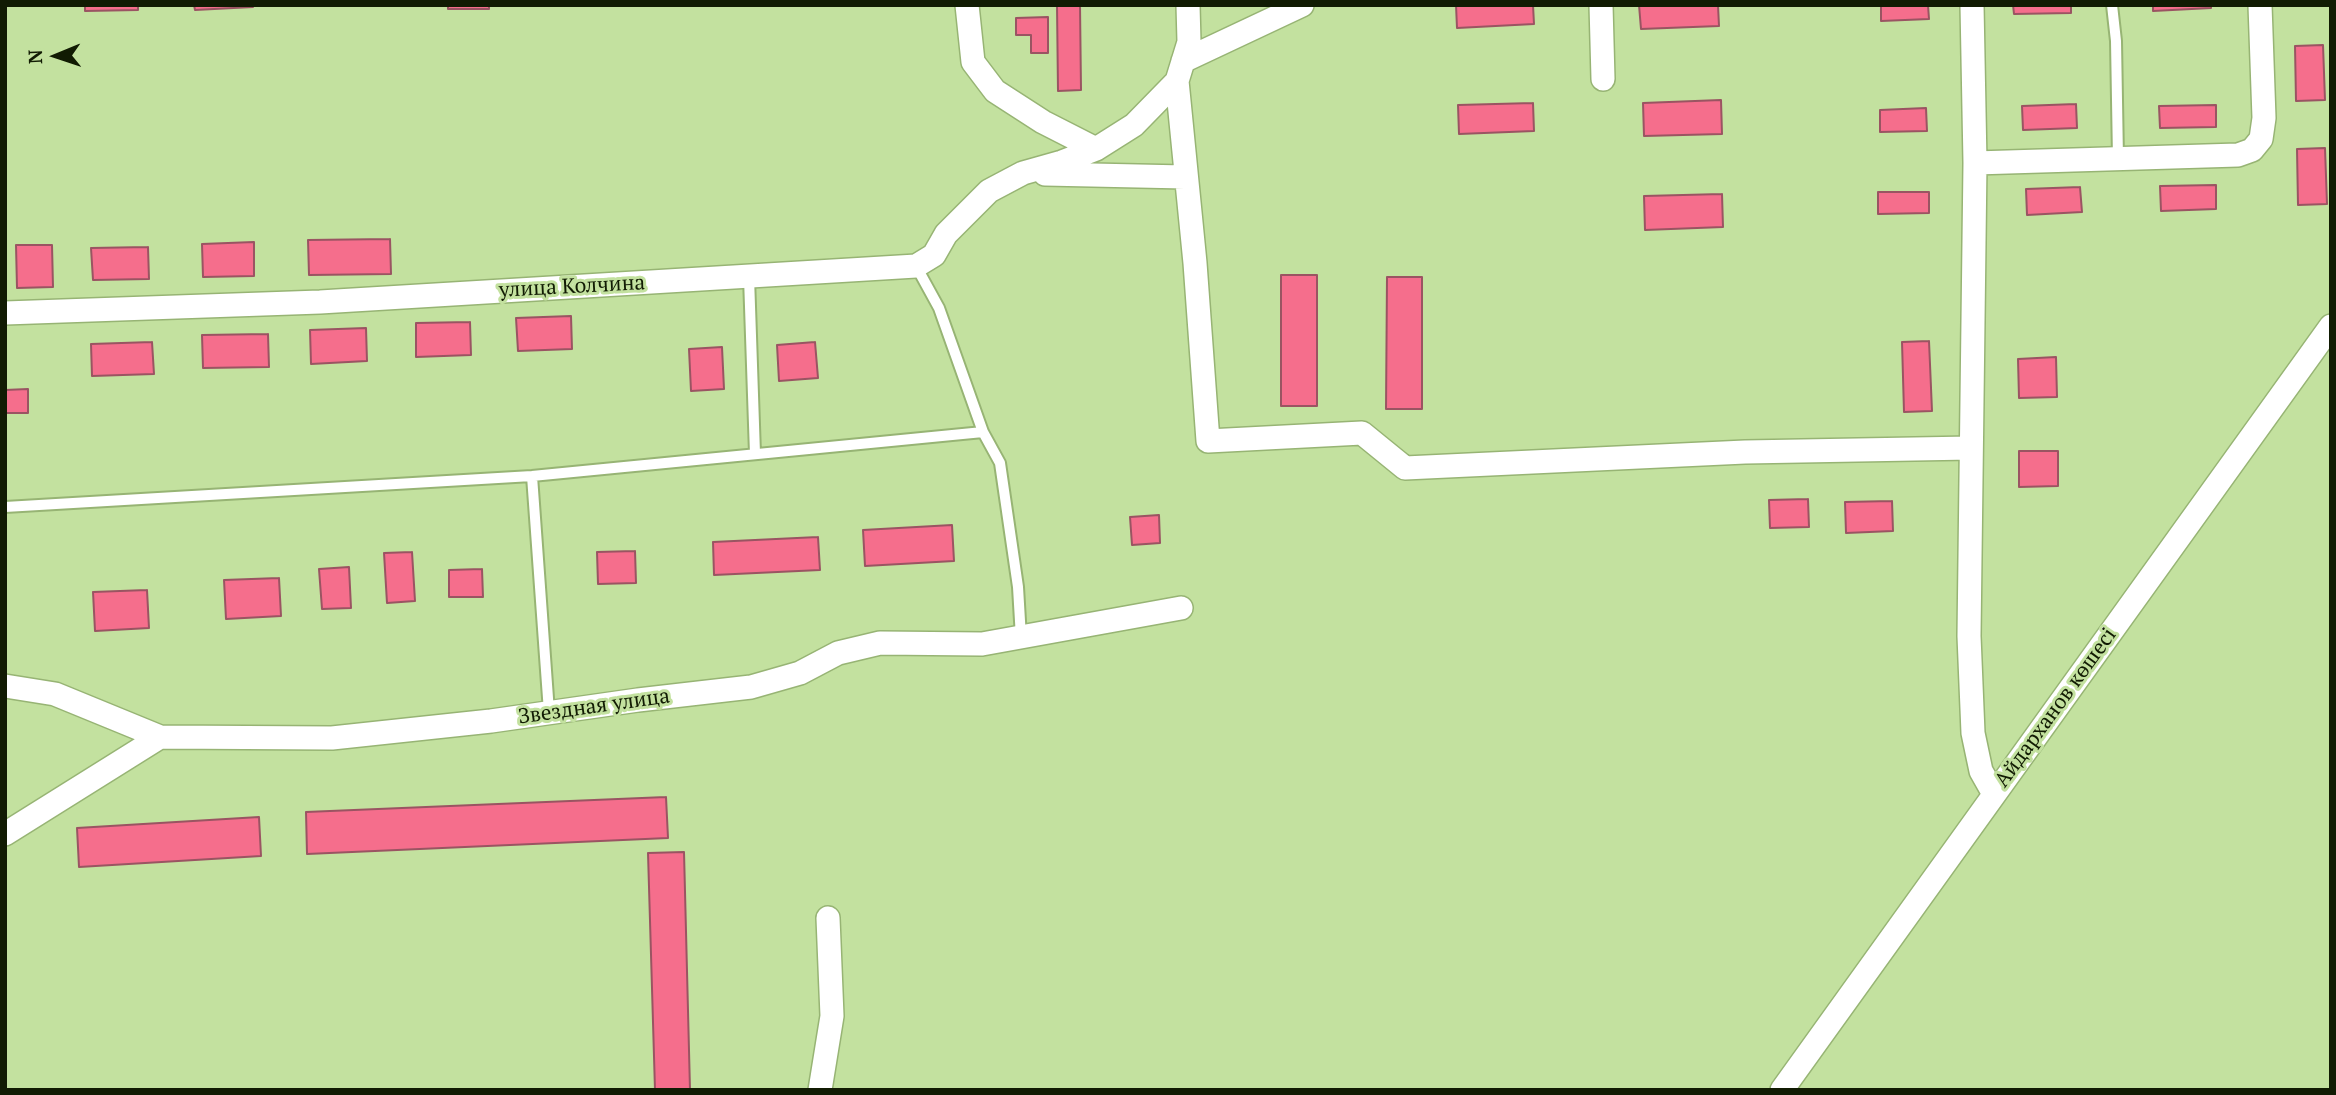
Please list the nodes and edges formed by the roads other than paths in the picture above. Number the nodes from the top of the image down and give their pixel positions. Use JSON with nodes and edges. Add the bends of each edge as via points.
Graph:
{"nodes":[{"id":1,"x":967,"y":5,"type":"edge"},
{"id":2,"x":1188,"y":5,"type":"edge"},
{"id":3,"x":1302,"y":5,"type":"edge"},
{"id":4,"x":1601,"y":5,"type":"edge"},
{"id":5,"x":1972,"y":5,"type":"edge"},
{"id":6,"x":2112,"y":5,"type":"edge"},
{"id":7,"x":2260,"y":5,"type":"edge"},
{"id":8,"x":1180,"y":71,"type":"junction"},
{"id":9,"x":1603,"y":79,"type":"dead end"},
{"id":10,"x":1096,"y":149,"type":"junction"},
{"id":11,"x":2118,"y":159,"type":"junction"},
{"id":12,"x":1975,"y":163,"type":"junction"},
{"id":13,"x":1023,"y":173,"type":"junction"},
{"id":14,"x":1185,"y":177,"type":"junction"},
{"id":15,"x":916,"y":266,"type":"junction"},
{"id":16,"x":749,"y":277,"type":"junction"},
{"id":17,"x":5,"y":313,"type":"edge"},
{"id":18,"x":2331,"y":327,"type":"edge"},
{"id":19,"x":983,"y":432,"type":"junction"},
{"id":20,"x":1971,"y":447,"type":"junction"},
{"id":21,"x":755,"y":454,"type":"junction"},
{"id":22,"x":532,"y":476,"type":"junction"},
{"id":23,"x":5,"y":507,"type":"edge"},
{"id":24,"x":1181,"y":608,"type":"dead end"},
{"id":25,"x":1021,"y":638,"type":"junction"},
{"id":26,"x":5,"y":687,"type":"edge"},
{"id":27,"x":549,"y":712,"type":"junction"},
{"id":28,"x":160,"y":737,"type":"junction"},
{"id":29,"x":1994,"y":794,"type":"junction"},
{"id":30,"x":5,"y":834,"type":"edge"},
{"id":31,"x":828,"y":918,"type":"dead end"},
{"id":32,"x":820,"y":1090,"type":"edge"},
{"id":33,"x":1782,"y":1090,"type":"edge"}],
"edges":[{"from":1,"to":10,"type":"street","via":[[973,62],[995,92]]},
{"from":2,"to":8,"type":"street","via":[[1189,42]]},
{"from":3,"to":8,"type":"street"},
{"from":4,"to":9,"type":"street"},
{"from":5,"to":12,"type":"street"},
{"from":6,"to":11,"type":"lane"},
{"from":7,"to":11,"type":"street","via":[[2264,118],[2261,139],[2252,150],[2238,155]]},
{"from":8,"to":10,"type":"street","via":[[1134,125]]},
{"from":8,"to":14,"type":"street"},
{"from":10,"to":13,"type":"street"},
{"from":11,"to":12,"type":"street"},
{"from":12,"to":20,"type":"street"},
{"from":13,"to":14,"type":"street"},
{"from":13,"to":15,"type":"street","via":[[989,191],[946,234],[934,256]]},
{"from":14,"to":20,"type":"street","via":[[1208,441],[1362,433],[1405,468]]},
{"from":15,"to":16,"type":"street","name":"улица Колчина"},
{"from":15,"to":19,"type":"lane","via":[[939,308]]},
{"from":16,"to":17,"type":"street","name":"улица Колчина","via":[[307,303]]},
{"from":16,"to":21,"type":"lane"},
{"from":18,"to":29,"type":"street","name":"Айдарханов көшесі"},
{"from":19,"to":21,"type":"lane"},
{"from":19,"to":25,"type":"lane","via":[[1000,463]]},
{"from":20,"to":29,"type":"street","via":[[1973,733],[1981,771]]},
{"from":21,"to":22,"type":"lane"},
{"from":22,"to":23,"type":"lane"},
{"from":22,"to":27,"type":"lane"},
{"from":24,"to":25,"type":"street","name":"Звездная улица"},
{"from":25,"to":27,"type":"street","name":"Звездная улица","via":[[982,644],[880,643],[838,653],[800,673],[751,687]]},
{"from":26,"to":28,"type":"street","name":"Звездная улица","via":[[55,694]]},
{"from":27,"to":28,"type":"street","name":"Звездная улица","via":[[332,738]]},
{"from":28,"to":30,"type":"street"},
{"from":29,"to":33,"type":"street","name":"Айдарханов көшесі"},
{"from":31,"to":32,"type":"street","via":[[832,1016]]}]}
